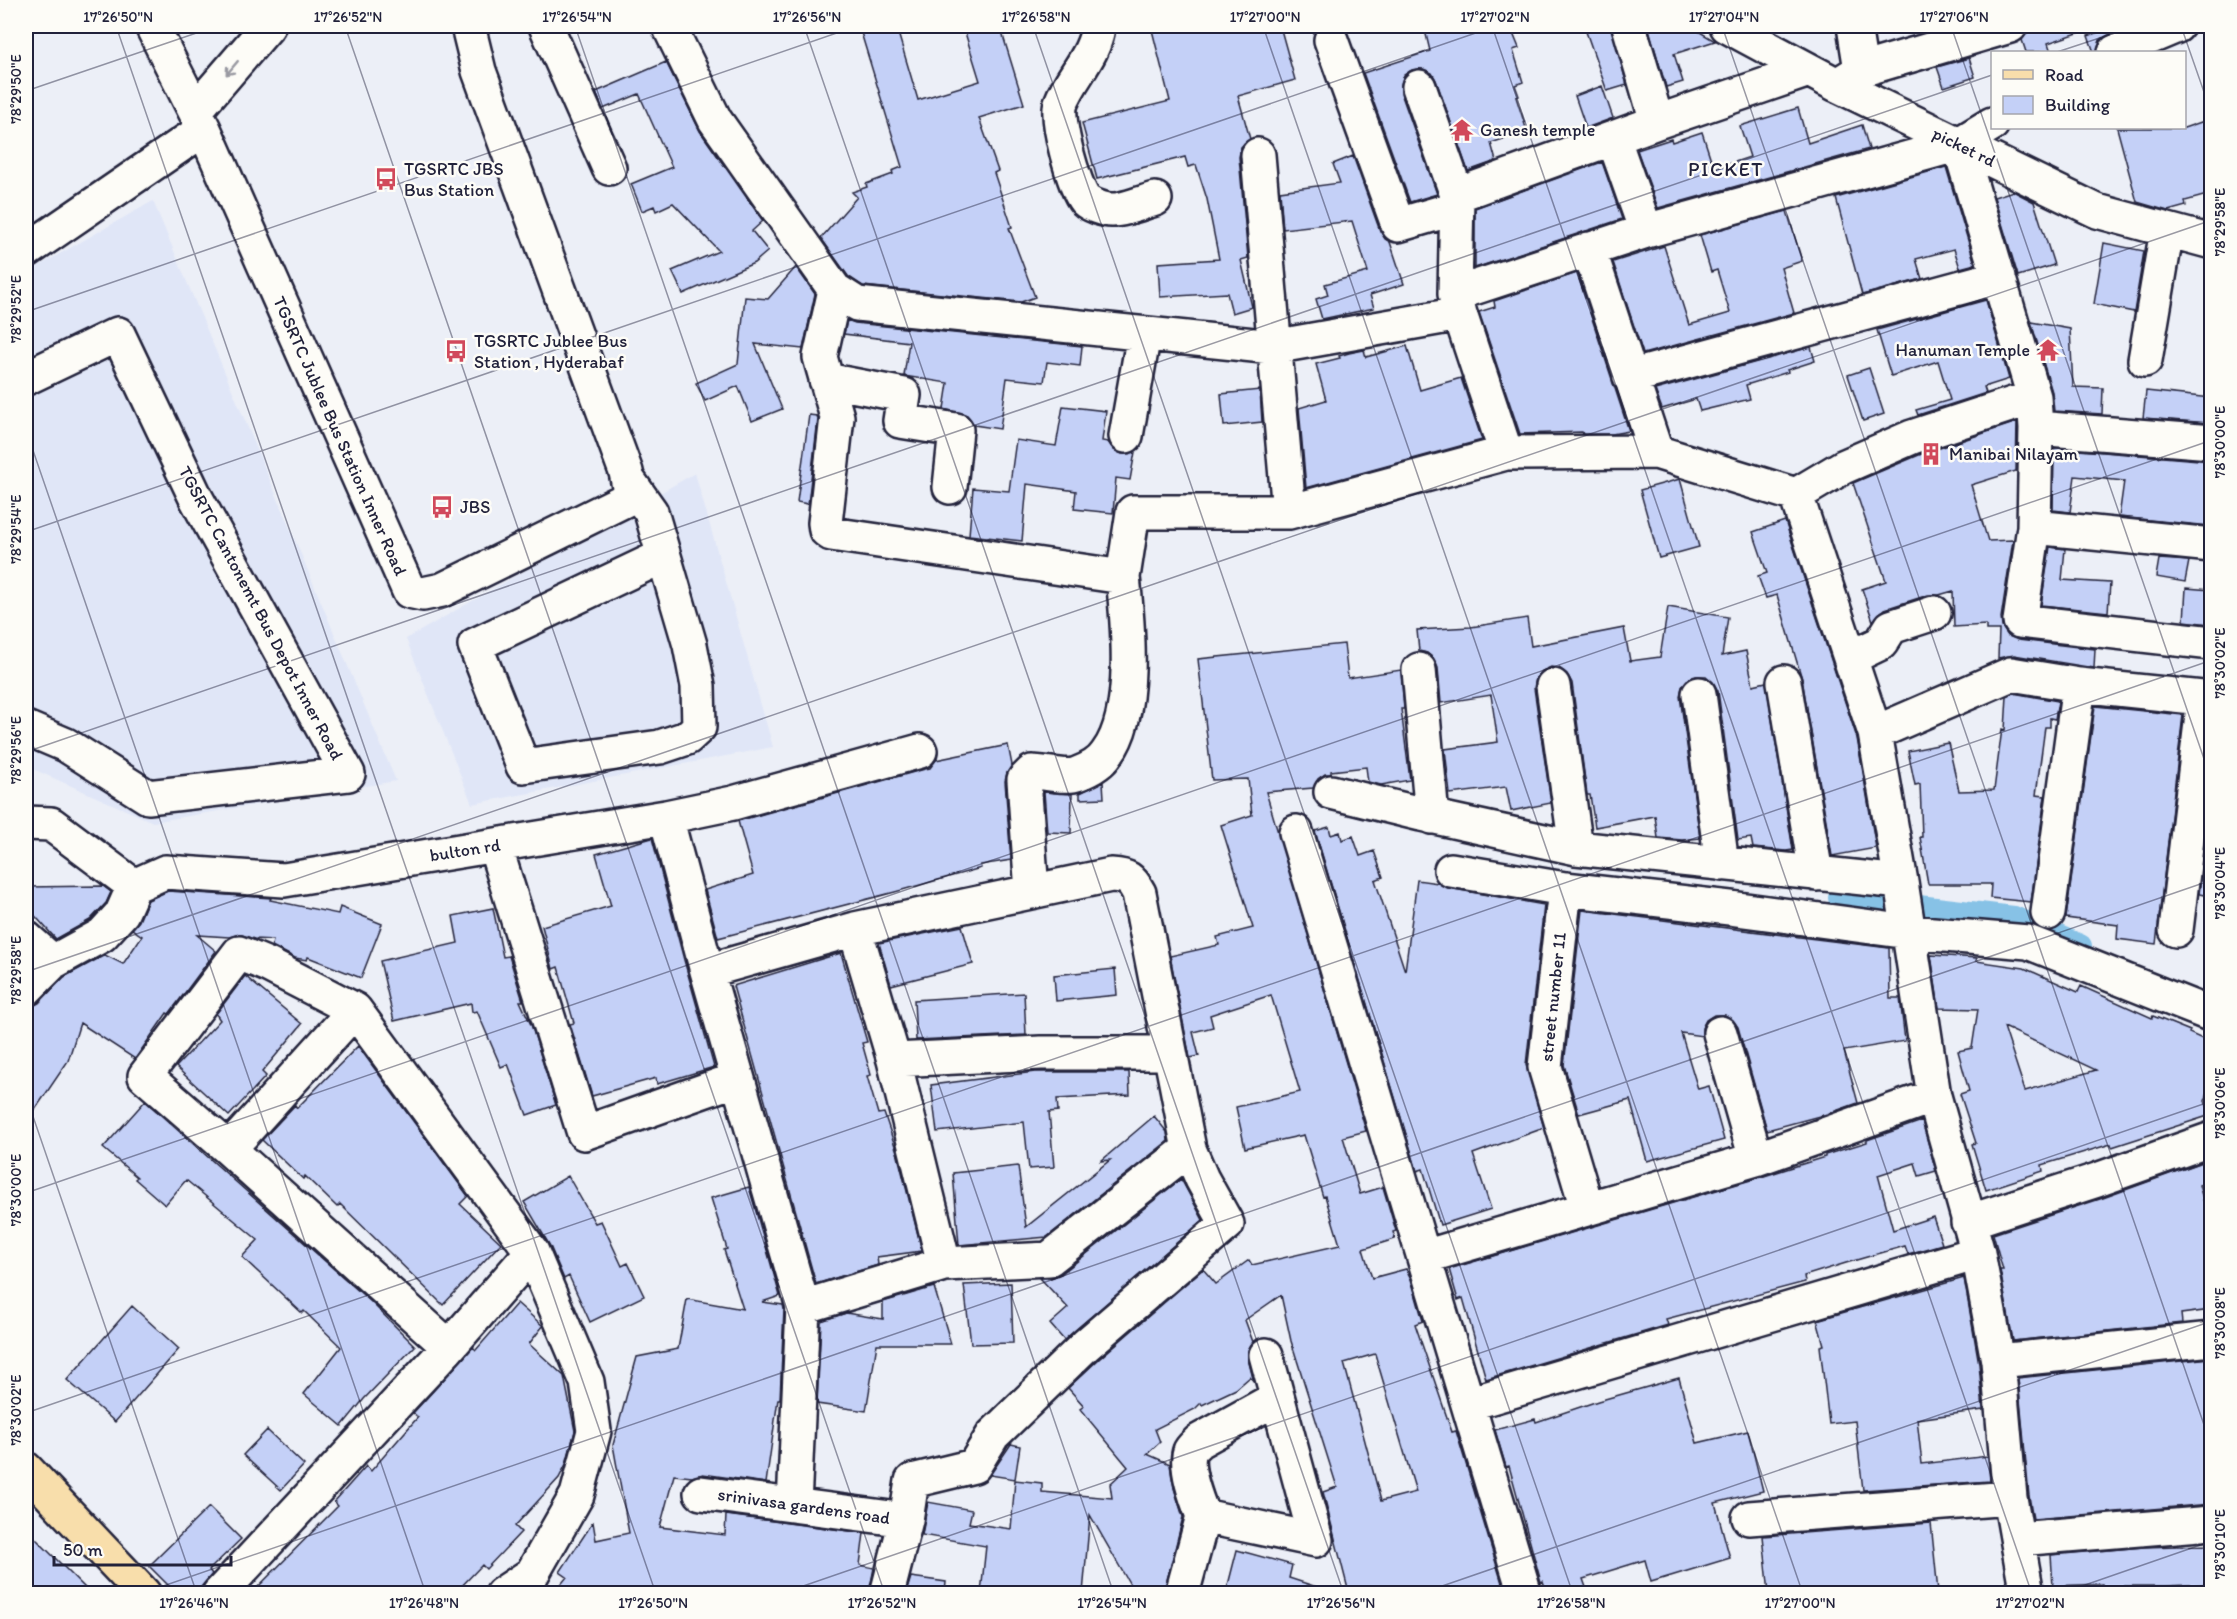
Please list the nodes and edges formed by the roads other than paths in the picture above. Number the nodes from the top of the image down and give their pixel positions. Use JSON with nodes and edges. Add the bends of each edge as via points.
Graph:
{"nodes":[{"id":1,"x":152,"y":26,"type":"edge"},
{"id":2,"x":268,"y":26,"type":"edge"},
{"id":3,"x":468,"y":26,"type":"edge"},
{"id":4,"x":546,"y":26,"type":"edge"},
{"id":5,"x":669,"y":26,"type":"edge"},
{"id":6,"x":1098,"y":26,"type":"edge"},
{"id":7,"x":1629,"y":26,"type":"edge"},
{"id":8,"x":1727,"y":26,"type":"edge"},
{"id":9,"x":1854,"y":26,"type":"edge"},
{"id":10,"x":2010,"y":26,"type":"edge"},
{"id":11,"x":2177,"y":26,"type":"edge"},
{"id":12,"x":1331,"y":40,"type":"dead end"},
{"id":13,"x":2117,"y":51,"type":"edge"},
{"id":14,"x":1809,"y":70,"type":"junction"},
{"id":15,"x":1849,"y":78,"type":"junction"},
{"id":16,"x":1419,"y":87,"type":"dead end"},
{"id":17,"x":200,"y":120,"type":"junction"},
{"id":18,"x":1658,"y":122,"type":"junction"},
{"id":19,"x":1991,"y":125,"type":"edge"},
{"id":20,"x":1614,"y":140,"type":"junction"},
{"id":21,"x":1959,"y":144,"type":"junction"},
{"id":22,"x":1258,"y":155,"type":"dead end"},
{"id":23,"x":609,"y":168,"type":"dead end"},
{"id":24,"x":1155,"y":199,"type":"dead end"},
{"id":25,"x":1456,"y":201,"type":"junction"},
{"id":26,"x":2167,"y":230,"type":"junction"},
{"id":27,"x":1646,"y":231,"type":"junction"},
{"id":28,"x":2211,"y":242,"type":"edge"},
{"id":29,"x":1589,"y":249,"type":"junction"},
{"id":30,"x":26,"y":251,"type":"edge"},
{"id":31,"x":1999,"y":277,"type":"junction"},
{"id":32,"x":835,"y":290,"type":"junction"},
{"id":33,"x":1457,"y":304,"type":"junction"},
{"id":34,"x":1144,"y":334,"type":"junction"},
{"id":35,"x":1273,"y":347,"type":"junction"},
{"id":36,"x":2145,"y":360,"type":"dead end"},
{"id":37,"x":1630,"y":376,"type":"junction"},
{"id":38,"x":26,"y":378,"type":"edge"},
{"id":39,"x":826,"y":381,"type":"junction"},
{"id":40,"x":2035,"y":412,"type":"junction"},
{"id":41,"x":1126,"y":436,"type":"dead end"},
{"id":42,"x":2211,"y":442,"type":"edge"},
{"id":43,"x":1656,"y":452,"type":"junction"},
{"id":44,"x":1506,"y":453,"type":"junction"},
{"id":45,"x":629,"y":481,"type":"junction"},
{"id":46,"x":950,"y":487,"type":"dead end"},
{"id":47,"x":1796,"y":495,"type":"junction"},
{"id":48,"x":1289,"y":512,"type":"junction"},
{"id":49,"x":2034,"y":527,"type":"junction"},
{"id":50,"x":2211,"y":545,"type":"edge"},
{"id":51,"x":663,"y":556,"type":"junction"},
{"id":52,"x":1123,"y":577,"type":"junction"},
{"id":53,"x":1934,"y":613,"type":"dead end"},
{"id":54,"x":2211,"y":643,"type":"edge"},
{"id":55,"x":1850,"y":658,"type":"junction"},
{"id":56,"x":1419,"y":670,"type":"dead end"},
{"id":57,"x":1784,"y":682,"type":"dead end"},
{"id":58,"x":2079,"y":685,"type":"junction"},
{"id":59,"x":1553,"y":686,"type":"dead end"},
{"id":60,"x":1699,"y":694,"type":"dead end"},
{"id":61,"x":2208,"y":699,"type":"edge"},
{"id":62,"x":26,"y":728,"type":"edge"},
{"id":63,"x":1875,"y":733,"type":"junction"},
{"id":64,"x":920,"y":751,"type":"dead end"},
{"id":65,"x":1331,"y":792,"type":"dead end"},
{"id":66,"x":666,"y":817,"type":"junction"},
{"id":67,"x":1432,"y":817,"type":"junction"},
{"id":68,"x":26,"y":823,"type":"edge"},
{"id":69,"x":1296,"y":832,"type":"dead end"},
{"id":70,"x":495,"y":846,"type":"junction"},
{"id":71,"x":1576,"y":848,"type":"junction"},
{"id":72,"x":1722,"y":864,"type":"junction"},
{"id":73,"x":1451,"y":870,"type":"dead end"},
{"id":74,"x":1816,"y":874,"type":"junction"},
{"id":75,"x":134,"y":886,"type":"junction"},
{"id":76,"x":1565,"y":889,"type":"junction"},
{"id":77,"x":1032,"y":892,"type":"junction"},
{"id":78,"x":1905,"y":907,"type":"junction"},
{"id":79,"x":2048,"y":913,"type":"dead end"},
{"id":80,"x":855,"y":929,"type":"junction"},
{"id":81,"x":2176,"y":930,"type":"dead end"},
{"id":82,"x":26,"y":938,"type":"edge"},
{"id":83,"x":53,"y":962,"type":"junction"},
{"id":84,"x":707,"y":971,"type":"junction"},
{"id":85,"x":26,"y":989,"type":"edge"},
{"id":86,"x":355,"y":1010,"type":"junction"},
{"id":87,"x":2211,"y":1015,"type":"edge"},
{"id":88,"x":1720,"y":1033,"type":"dead end"},
{"id":89,"x":1169,"y":1053,"type":"junction"},
{"id":90,"x":894,"y":1060,"type":"junction"},
{"id":91,"x":737,"y":1079,"type":"junction"},
{"id":92,"x":1934,"y":1096,"type":"junction"},
{"id":93,"x":2211,"y":1139,"type":"edge"},
{"id":94,"x":229,"y":1149,"type":"junction"},
{"id":95,"x":1189,"y":1149,"type":"junction"},
{"id":96,"x":1756,"y":1159,"type":"junction"},
{"id":97,"x":1587,"y":1208,"type":"junction"},
{"id":98,"x":1968,"y":1222,"type":"junction"},
{"id":99,"x":532,"y":1252,"type":"junction"},
{"id":100,"x":1978,"y":1253,"type":"junction"},
{"id":101,"x":1424,"y":1257,"type":"junction"},
{"id":102,"x":944,"y":1264,"type":"junction"},
{"id":103,"x":803,"y":1307,"type":"junction"},
{"id":104,"x":2211,"y":1340,"type":"edge"},
{"id":105,"x":449,"y":1347,"type":"junction"},
{"id":106,"x":1266,"y":1354,"type":"dead end"},
{"id":107,"x":1998,"y":1361,"type":"junction"},
{"id":108,"x":1277,"y":1398,"type":"junction"},
{"id":109,"x":1468,"y":1404,"type":"junction"},
{"id":110,"x":26,"y":1469,"type":"edge"},
{"id":111,"x":701,"y":1493,"type":"dead end"},
{"id":112,"x":2010,"y":1498,"type":"junction"},
{"id":113,"x":794,"y":1505,"type":"junction"},
{"id":114,"x":1203,"y":1516,"type":"junction"},
{"id":115,"x":1749,"y":1518,"type":"dead end"},
{"id":116,"x":906,"y":1520,"type":"junction"},
{"id":117,"x":2211,"y":1523,"type":"edge"},
{"id":118,"x":2018,"y":1539,"type":"junction"},
{"id":119,"x":144,"y":1593,"type":"edge"},
{"id":120,"x":219,"y":1593,"type":"edge"},
{"id":121,"x":502,"y":1593,"type":"edge"},
{"id":122,"x":887,"y":1593,"type":"edge"},
{"id":123,"x":1182,"y":1593,"type":"edge"},
{"id":124,"x":1525,"y":1593,"type":"edge"},
{"id":125,"x":2026,"y":1593,"type":"edge"}],
"edges":[{"from":1,"to":17,"type":"street","name":"TGSRTC Jublee Bus Station Inner Road"},
{"from":2,"to":17,"type":"street","one_way":true},
{"from":3,"to":45,"type":"street","via":[[478,71]]},
{"from":4,"to":23,"type":"street"},
{"from":5,"to":32,"type":"street","via":[[715,120]]},
{"from":6,"to":24,"type":"street","via":[[1097,40],[1060,105],[1063,142],[1075,179],[1085,200],[1112,211]]},
{"from":7,"to":18,"type":"street"},
{"from":8,"to":14,"type":"street","name":"picket rd"},
{"from":9,"to":15,"type":"street"},
{"from":10,"to":15,"type":"street"},
{"from":11,"to":13,"type":"street"},
{"from":12,"to":25,"type":"street","via":[[1398,225]]},
{"from":14,"to":15,"type":"street","name":"picket rd"},
{"from":14,"to":18,"type":"street"},
{"from":15,"to":21,"type":"street","name":"picket rd"},
{"from":16,"to":25,"type":"street"},
{"from":17,"to":30,"type":"street"},
{"from":17,"to":45,"type":"street","name":"TGSRTC Jublee Bus Station Inner Road","via":[[409,591],[423,594],[442,590],[626,500]]},
{"from":18,"to":20,"type":"street"},
{"from":19,"to":21,"type":"street"},
{"from":20,"to":25,"type":"street"},
{"from":20,"to":27,"type":"street"},
{"from":21,"to":26,"type":"street","name":"picket rd","via":[[2097,211]]},
{"from":21,"to":27,"type":"street"},
{"from":21,"to":31,"type":"street"},
{"from":22,"to":35,"type":"street"},
{"from":25,"to":33,"type":"street"},
{"from":26,"to":28,"type":"street","name":"picket rd"},
{"from":26,"to":36,"type":"street"},
{"from":27,"to":29,"type":"street"},
{"from":29,"to":33,"type":"street"},
{"from":29,"to":37,"type":"street"},
{"from":31,"to":37,"type":"street"},
{"from":31,"to":40,"type":"street"},
{"from":32,"to":34,"type":"street","via":[[857,304]]},
{"from":32,"to":39,"type":"street","via":[[820,357]]},
{"from":33,"to":35,"type":"street"},
{"from":33,"to":44,"type":"street"},
{"from":34,"to":35,"type":"street"},
{"from":34,"to":41,"type":"street"},
{"from":35,"to":48,"type":"street"},
{"from":37,"to":43,"type":"street"},
{"from":38,"to":62,"type":"street","name":"TGSRTC Cantonemt Bus Depot Inner Road","via":[[118,334],[196,498],[348,774],[148,796],[66,746]]},
{"from":39,"to":46,"type":"street","via":[[904,395],[900,421],[956,430]]},
{"from":39,"to":52,"type":"street","via":[[837,417],[825,523],[831,534]]},
{"from":40,"to":42,"type":"street"},
{"from":40,"to":47,"type":"street","via":[[1912,437],[1843,467]]},
{"from":40,"to":49,"type":"street"},
{"from":43,"to":44,"type":"street"},
{"from":43,"to":47,"type":"street"},
{"from":44,"to":48,"type":"street"},
{"from":45,"to":51,"type":"street","via":[[651,512]]},
{"from":47,"to":55,"type":"street"},
{"from":48,"to":52,"type":"street","via":[[1133,512]]},
{"from":49,"to":50,"type":"street"},
{"from":49,"to":54,"type":"street","via":[[2020,621]]},
{"from":51,"to":51,"type":"street","via":[[690,645],[698,686],[699,728],[687,738],[660,747],[523,766],[475,645]]},
{"from":52,"to":77,"type":"street","via":[[1129,682],[1118,735],[1106,755],[1075,775],[1032,772],[1024,780]]},
{"from":53,"to":55,"type":"street","via":[[1891,627],[1881,643]]},
{"from":55,"to":63,"type":"street"},
{"from":56,"to":67,"type":"street"},
{"from":57,"to":74,"type":"street"},
{"from":58,"to":61,"type":"street"},
{"from":58,"to":63,"type":"street","via":[[2011,674]]},
{"from":58,"to":79,"type":"street"},
{"from":59,"to":71,"type":"street"},
{"from":60,"to":72,"type":"street"},
{"from":61,"to":81,"type":"street"},
{"from":63,"to":78,"type":"street"},
{"from":64,"to":66,"type":"street","name":"bulton rd"},
{"from":65,"to":67,"type":"street"},
{"from":66,"to":70,"type":"street","name":"bulton rd"},
{"from":66,"to":84,"type":"street"},
{"from":67,"to":71,"type":"street"},
{"from":68,"to":75,"type":"street","via":[[51,824]]},
{"from":69,"to":101,"type":"street"},
{"from":70,"to":75,"type":"street","name":"bulton rd","via":[[284,880],[165,872]]},
{"from":70,"to":91,"type":"street","via":[[584,1132]]},
{"from":71,"to":72,"type":"street"},
{"from":72,"to":74,"type":"street"},
{"from":73,"to":76,"type":"street"},
{"from":74,"to":78,"type":"street"},
{"from":75,"to":83,"type":"street","via":[[122,913],[102,935]]},
{"from":76,"to":78,"type":"street","via":[[1730,908]]},
{"from":76,"to":97,"type":"street","name":"street number 11","via":[[1545,1067]]},
{"from":77,"to":80,"type":"street"},
{"from":77,"to":89,"type":"street","via":[[1111,875],[1132,880],[1139,893]]},
{"from":78,"to":87,"type":"street","via":[[2028,942]]},
{"from":78,"to":92,"type":"street"},
{"from":80,"to":84,"type":"street"},
{"from":80,"to":90,"type":"street"},
{"from":82,"to":83,"type":"street"},
{"from":83,"to":85,"type":"street"},
{"from":84,"to":91,"type":"street"},
{"from":86,"to":94,"type":"street"},
{"from":86,"to":94,"type":"street","via":[[239,953],[144,1076]]},
{"from":86,"to":99,"type":"street"},
{"from":88,"to":96,"type":"street"},
{"from":89,"to":90,"type":"street","via":[[1041,1053]]},
{"from":89,"to":95,"type":"street"},
{"from":90,"to":102,"type":"street"},
{"from":91,"to":103,"type":"street"},
{"from":92,"to":96,"type":"street"},
{"from":92,"to":98,"type":"street"},
{"from":93,"to":98,"type":"street"},
{"from":94,"to":105,"type":"street"},
{"from":95,"to":102,"type":"street","via":[[1049,1259]]},
{"from":95,"to":116,"type":"street","via":[[1227,1224],[1086,1345],[993,1435],[974,1466],[912,1481]]},
{"from":96,"to":97,"type":"street"},
{"from":97,"to":101,"type":"street"},
{"from":98,"to":100,"type":"street"},
{"from":99,"to":105,"type":"street"},
{"from":99,"to":121,"type":"street","via":[[587,1382],[594,1431],[577,1496],[532,1574]]},
{"from":100,"to":107,"type":"street"},
{"from":100,"to":109,"type":"street"},
{"from":101,"to":109,"type":"street"},
{"from":102,"to":103,"type":"street"},
{"from":103,"to":113,"type":"street"},
{"from":104,"to":107,"type":"street"},
{"from":105,"to":120,"type":"street"},
{"from":106,"to":108,"type":"street"},
{"from":107,"to":112,"type":"street"},
{"from":108,"to":114,"type":"street","via":[[1199,1440],[1190,1451],[1195,1497]]},
{"from":108,"to":114,"type":"street","via":[[1316,1540]]},
{"from":109,"to":124,"type":"street"},
{"from":110,"to":119,"type":"main road"},
{"from":111,"to":113,"type":"street","name":"srinivasa gardens road"},
{"from":112,"to":115,"type":"street"},
{"from":112,"to":118,"type":"street"},
{"from":113,"to":116,"type":"street","name":"srinivasa gardens road"},
{"from":114,"to":123,"type":"street"},
{"from":116,"to":122,"type":"street"},
{"from":117,"to":118,"type":"street"},
{"from":118,"to":125,"type":"street"}]}
